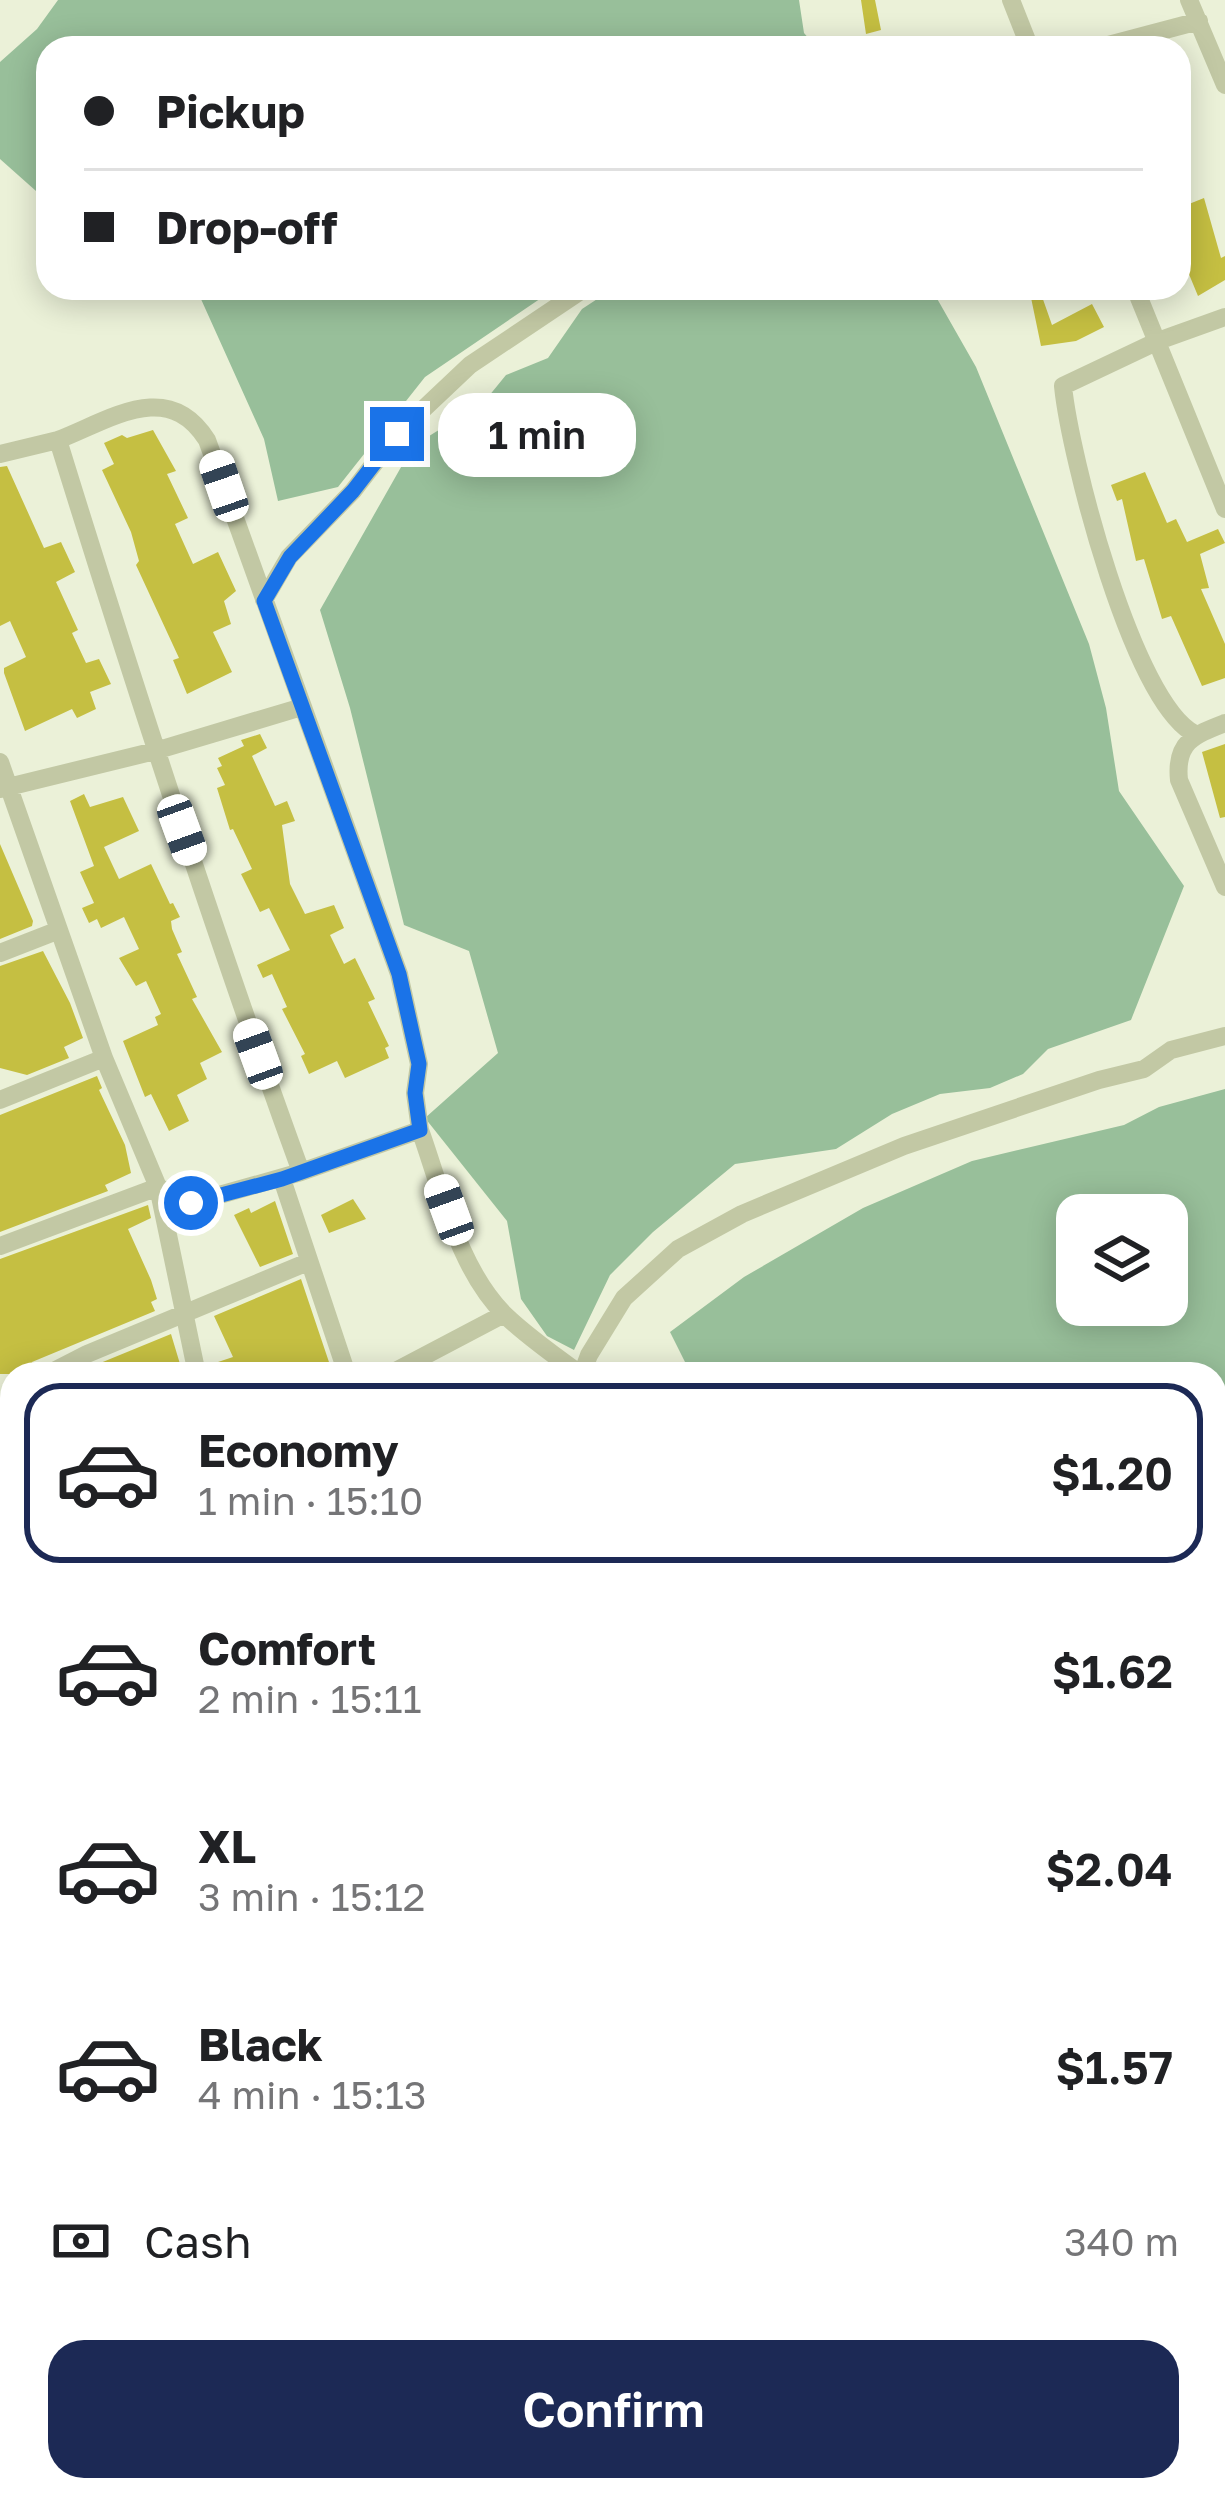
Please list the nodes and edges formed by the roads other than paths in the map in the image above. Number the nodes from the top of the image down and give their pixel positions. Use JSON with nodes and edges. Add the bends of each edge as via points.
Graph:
{"nodes":[{"id":1,"x":1011,"y":0,"type":"edge"},
{"id":2,"x":1189,"y":0,"type":"edge"},
{"id":3,"x":1199,"y":21,"type":"junction"},
{"id":4,"x":1025,"y":36,"type":"edge"},
{"id":5,"x":1142,"y":36,"type":"edge"},
{"id":6,"x":1225,"y":85,"type":"edge"},
{"id":7,"x":567,"y":300,"type":"edge"},
{"id":8,"x":1140,"y":300,"type":"edge"},
{"id":9,"x":1225,"y":316,"type":"edge"},
{"id":10,"x":1158,"y":341,"type":"junction"},
{"id":11,"x":58,"y":440,"type":"junction"},
{"id":12,"x":0,"y":454,"type":"edge"},
{"id":13,"x":1225,"y":509,"type":"edge"},
{"id":14,"x":264,"y":601,"type":"junction"},
{"id":15,"x":302,"y":707,"type":"junction"},
{"id":16,"x":1225,"y":723,"type":"edge"},
{"id":17,"x":1195,"y":734,"type":"junction"},
{"id":18,"x":154,"y":752,"type":"junction"},
{"id":19,"x":0,"y":762,"type":"edge"},
{"id":20,"x":5,"y":788,"type":"edge"},
{"id":21,"x":1225,"y":887,"type":"edge"},
{"id":22,"x":58,"y":930,"type":"junction"},
{"id":23,"x":0,"y":953,"type":"edge"},
{"id":24,"x":1225,"y":1036,"type":"edge"},
{"id":25,"x":104,"y":1058,"type":"junction"},
{"id":26,"x":0,"y":1100,"type":"edge"},
{"id":27,"x":420,"y":1130,"type":"junction"},
{"id":28,"x":302,"y":1172,"type":"junction"},
{"id":29,"x":282,"y":1179,"type":"junction"},
{"id":30,"x":158,"y":1187,"type":"junction"},
{"id":31,"x":0,"y":1246,"type":"edge"},
{"id":32,"x":308,"y":1262,"type":"junction"},
{"id":33,"x":187,"y":1312,"type":"junction"},
{"id":34,"x":504,"y":1315,"type":"junction"},
{"id":35,"x":75,"y":1362,"type":"edge"},
{"id":36,"x":195,"y":1362,"type":"edge"},
{"id":37,"x":343,"y":1362,"type":"edge"},
{"id":38,"x":413,"y":1362,"type":"edge"},
{"id":39,"x":565,"y":1362,"type":"edge"},
{"id":40,"x":586,"y":1362,"type":"edge"}],
"edges":[{"from":1,"to":4,"type":"street"},
{"from":2,"to":3,"type":"street"},
{"from":3,"to":5,"type":"street"},
{"from":3,"to":6,"type":"street"},
{"from":7,"to":14,"type":"street","via":[[470,365],[397,434],[290,557]]},
{"from":8,"to":10,"type":"street"},
{"from":9,"to":10,"type":"street"},
{"from":10,"to":13,"type":"street"},
{"from":10,"to":17,"type":"street","via":[[1063,386],[1067,433],[1126,622],[1181,727]]},
{"from":11,"to":12,"type":"street"},
{"from":11,"to":14,"type":"street","via":[[148,405],[198,424]]},
{"from":11,"to":18,"type":"street"},
{"from":14,"to":15,"type":"street"},
{"from":15,"to":18,"type":"street"},
{"from":15,"to":27,"type":"street","via":[[399,974],[419,1064]]},
{"from":16,"to":17,"type":"street"},
{"from":17,"to":21,"type":"street","via":[[1182,744],[1179,780]]},
{"from":18,"to":20,"type":"street"},
{"from":18,"to":28,"type":"street"},
{"from":19,"to":20,"type":"street"},
{"from":20,"to":22,"type":"street"},
{"from":22,"to":23,"type":"street"},
{"from":22,"to":25,"type":"street"},
{"from":24,"to":40,"type":"street","via":[[904,1146],[742,1214],[678,1249],[624,1298]]},
{"from":25,"to":26,"type":"street"},
{"from":25,"to":30,"type":"street"},
{"from":27,"to":28,"type":"street"},
{"from":27,"to":34,"type":"street","via":[[463,1250]]},
{"from":28,"to":29,"type":"street"},
{"from":29,"to":30,"type":"street","via":[[191,1203]]},
{"from":29,"to":32,"type":"street"},
{"from":30,"to":31,"type":"street"},
{"from":30,"to":33,"type":"street"},
{"from":32,"to":33,"type":"street"},
{"from":32,"to":37,"type":"street"},
{"from":33,"to":35,"type":"street"},
{"from":33,"to":36,"type":"street"},
{"from":34,"to":38,"type":"street"},
{"from":34,"to":39,"type":"street"}]}
